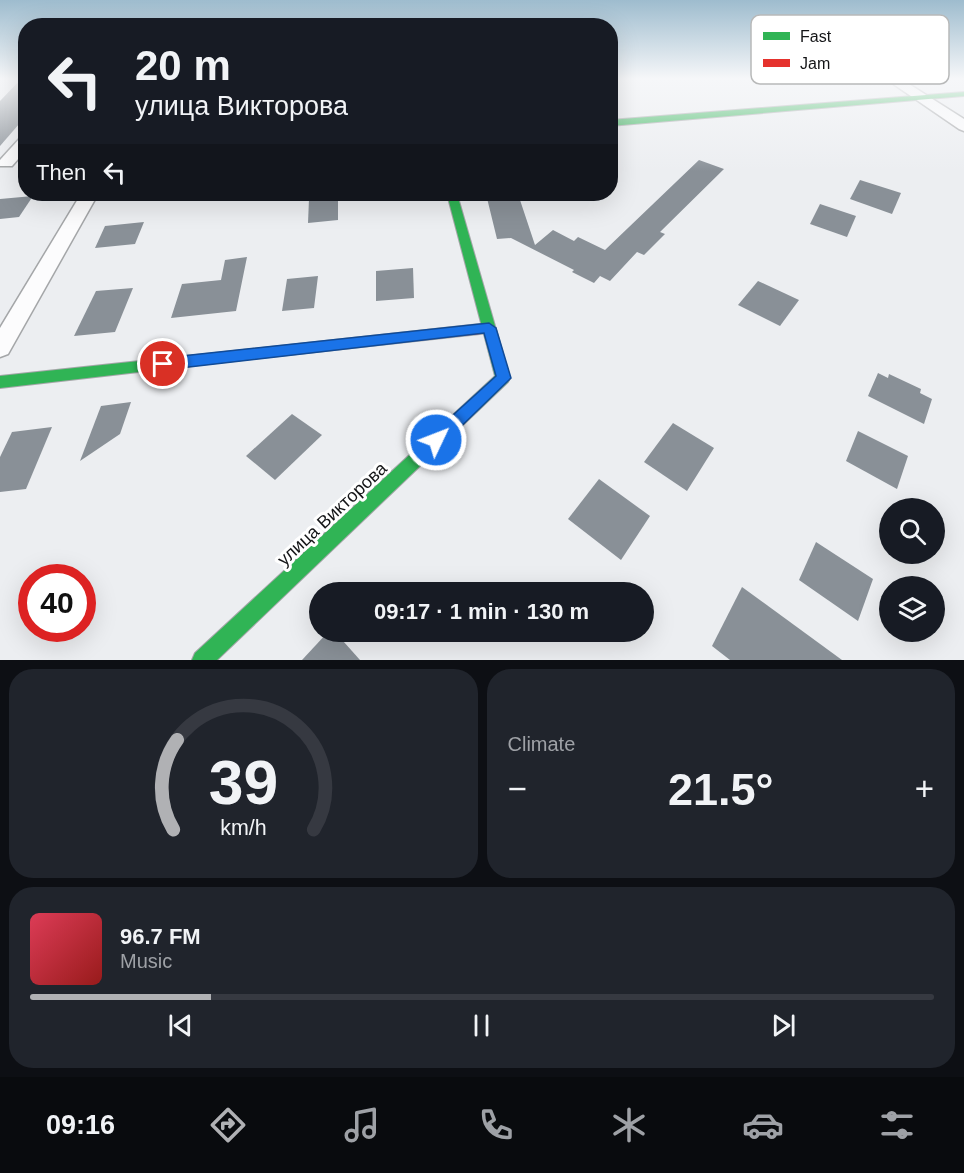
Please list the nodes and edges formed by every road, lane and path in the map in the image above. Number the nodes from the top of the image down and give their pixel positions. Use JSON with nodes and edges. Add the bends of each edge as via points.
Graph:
{"nodes":[{"id":1,"x":775,"y":110,"type":"edge"},
{"id":2,"x":940,"y":110,"type":"edge"},
{"id":3,"x":618,"y":122,"type":"edge"},
{"id":4,"x":964,"y":126,"type":"edge"},
{"id":5,"x":18,"y":148,"type":"edge"},
{"id":6,"x":18,"y":163,"type":"edge"},
{"id":7,"x":3,"y":164,"type":"edge"},
{"id":8,"x":85,"y":201,"type":"edge"},
{"id":9,"x":454,"y":201,"type":"edge"},
{"id":10,"x":489,"y":328,"type":"junction"},
{"id":11,"x":0,"y":348,"type":"edge"},
{"id":12,"x":0,"y":382,"type":"edge"},
{"id":13,"x":202,"y":660,"type":"edge"}],
"edges":[{"from":1,"to":3,"type":"street"},
{"from":2,"to":4,"type":"street"},
{"from":5,"to":7,"type":"street"},
{"from":6,"to":7,"type":"street"},
{"from":8,"to":11,"type":"street"},
{"from":9,"to":10,"type":"street","name":"улица Викторова"},
{"from":10,"to":12,"type":"street"},
{"from":10,"to":13,"type":"street","name":"улица Викторова","via":[[503,378]]}]}
